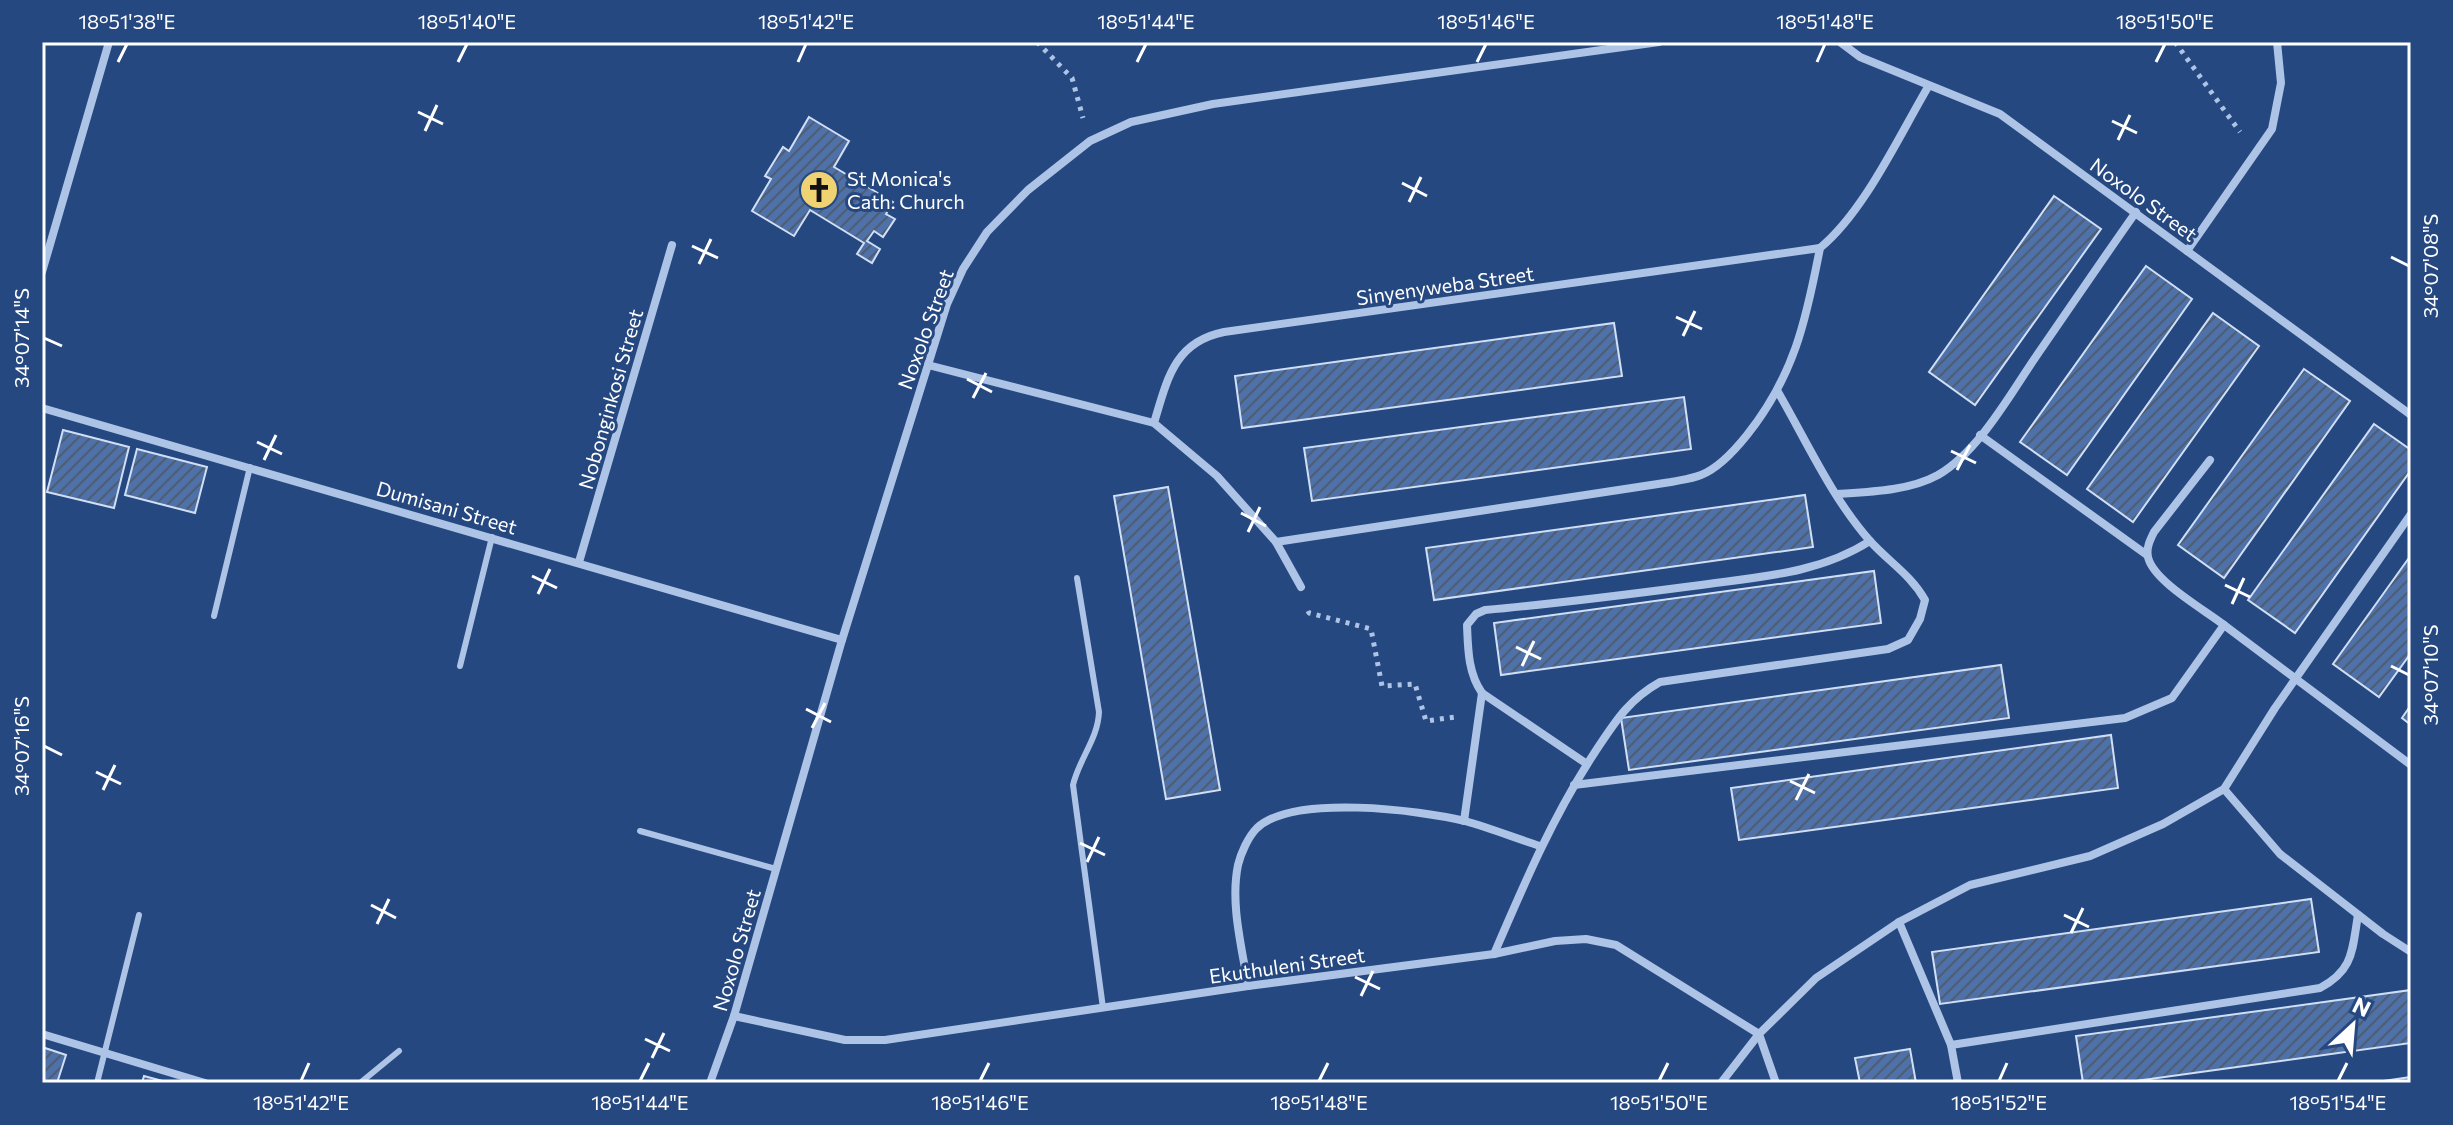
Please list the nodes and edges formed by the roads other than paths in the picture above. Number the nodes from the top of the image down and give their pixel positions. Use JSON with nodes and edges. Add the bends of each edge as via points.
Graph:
{"nodes":[{"id":1,"x":109,"y":42,"type":"edge"},
{"id":2,"x":1659,"y":42,"type":"edge"},
{"id":3,"x":1840,"y":42,"type":"edge"},
{"id":4,"x":2277,"y":42,"type":"edge"},
{"id":5,"x":1928,"y":87,"type":"junction"},
{"id":6,"x":2136,"y":212,"type":"junction"},
{"id":7,"x":672,"y":245,"type":"dead end"},
{"id":8,"x":1820,"y":248,"type":"junction"},
{"id":9,"x":2187,"y":251,"type":"junction"},
{"id":10,"x":42,"y":272,"type":"edge"},
{"id":11,"x":928,"y":365,"type":"junction"},
{"id":12,"x":1778,"y":392,"type":"junction"},
{"id":13,"x":42,"y":408,"type":"edge"},
{"id":14,"x":2411,"y":415,"type":"edge"},
{"id":15,"x":1154,"y":423,"type":"junction"},
{"id":16,"x":1980,"y":435,"type":"junction"},
{"id":17,"x":2210,"y":460,"type":"dead end"},
{"id":18,"x":250,"y":467,"type":"junction"},
{"id":19,"x":1837,"y":494,"type":"junction"},
{"id":20,"x":2411,"y":514,"type":"edge"},
{"id":21,"x":492,"y":537,"type":"junction"},
{"id":22,"x":1870,"y":541,"type":"junction"},
{"id":23,"x":1276,"y":542,"type":"junction"},
{"id":24,"x":2147,"y":555,"type":"junction"},
{"id":25,"x":579,"y":562,"type":"junction"},
{"id":26,"x":1077,"y":578,"type":"dead end"},
{"id":27,"x":1301,"y":587,"type":"road end"},
{"id":28,"x":214,"y":616,"type":"dead end"},
{"id":29,"x":2224,"y":625,"type":"junction"},
{"id":30,"x":842,"y":640,"type":"junction"},
{"id":31,"x":460,"y":666,"type":"dead end"},
{"id":32,"x":2294,"y":680,"type":"junction"},
{"id":33,"x":1482,"y":693,"type":"junction"},
{"id":34,"x":1587,"y":764,"type":"junction"},
{"id":35,"x":2411,"y":765,"type":"edge"},
{"id":36,"x":1574,"y":785,"type":"junction"},
{"id":37,"x":2224,"y":789,"type":"junction"},
{"id":38,"x":1464,"y":821,"type":"junction"},
{"id":39,"x":640,"y":831,"type":"dead end"},
{"id":40,"x":1540,"y":846,"type":"junction"},
{"id":41,"x":776,"y":869,"type":"junction"},
{"id":42,"x":139,"y":915,"type":"dead end"},
{"id":43,"x":2358,"y":915,"type":"junction"},
{"id":44,"x":1899,"y":922,"type":"junction"},
{"id":45,"x":2411,"y":952,"type":"edge"},
{"id":46,"x":1494,"y":954,"type":"junction"},
{"id":47,"x":1248,"y":986,"type":"junction"},
{"id":48,"x":1103,"y":1008,"type":"junction"},
{"id":49,"x":734,"y":1016,"type":"junction"},
{"id":50,"x":42,"y":1034,"type":"edge"},
{"id":51,"x":1759,"y":1034,"type":"junction"},
{"id":52,"x":1951,"y":1045,"type":"junction"},
{"id":53,"x":399,"y":1051,"type":"dead end"},
{"id":54,"x":105,"y":1053,"type":"junction"},
{"id":55,"x":97,"y":1083,"type":"edge"},
{"id":56,"x":205,"y":1083,"type":"edge"},
{"id":57,"x":360,"y":1083,"type":"edge"},
{"id":58,"x":710,"y":1083,"type":"edge"},
{"id":59,"x":1721,"y":1083,"type":"edge"},
{"id":60,"x":1776,"y":1083,"type":"edge"},
{"id":61,"x":1958,"y":1083,"type":"edge"}],
"edges":[{"from":1,"to":10,"type":"street"},
{"from":2,"to":11,"type":"street","name":"Noxolo Street","via":[[1198,106],[1131,122],[1090,141],[1028,190],[987,232],[947,304]]},
{"from":3,"to":5,"type":"street","name":"Noxolo Street","via":[[1860,57]]},
{"from":4,"to":9,"type":"street","via":[[2281,83],[2272,129]]},
{"from":5,"to":6,"type":"street","name":"Noxolo Street","via":[[2000,114]]},
{"from":5,"to":8,"type":"street","via":[[1836,235]]},
{"from":6,"to":9,"type":"street","name":"Noxolo Street"},
{"from":6,"to":16,"type":"street"},
{"from":7,"to":25,"type":"street","name":"Nobonginkosi Street"},
{"from":8,"to":12,"type":"street","via":[[1798,342]]},
{"from":8,"to":15,"type":"street","name":"Sinyenyweba Street","via":[[1207,335],[1190,344],[1178,360]]},
{"from":9,"to":14,"type":"street","name":"Noxolo Street"},
{"from":11,"to":15,"type":"street"},
{"from":11,"to":30,"type":"street","name":"Noxolo Street"},
{"from":12,"to":19,"type":"street"},
{"from":12,"to":23,"type":"street","via":[[1735,451],[1702,475]]},
{"from":13,"to":18,"type":"street","name":"Dumisani Street"},
{"from":15,"to":23,"type":"street","via":[[1217,476]]},
{"from":16,"to":19,"type":"street","via":[[1938,475],[1887,489]]},
{"from":16,"to":24,"type":"street"},
{"from":17,"to":24,"type":"street","via":[[2154,532]]},
{"from":18,"to":21,"type":"street","name":"Dumisani Street"},
{"from":18,"to":28,"type":"lane"},
{"from":19,"to":22,"type":"street"},
{"from":20,"to":32,"type":"street"},
{"from":21,"to":25,"type":"street","name":"Dumisani Street"},
{"from":21,"to":31,"type":"lane"},
{"from":22,"to":33,"type":"street","via":[[1823,565],[1788,573],[1485,610],[1467,625],[1473,679]]},
{"from":22,"to":34,"type":"street","via":[[1914,581],[1925,600],[1908,640],[1888,649],[1660,682],[1620,715]]},
{"from":23,"to":27,"type":"street"},
{"from":24,"to":29,"type":"street","via":[[2158,575]]},
{"from":25,"to":30,"type":"street","name":"Dumisani Street"},
{"from":26,"to":48,"type":"lane","via":[[1099,712],[1098,727],[1073,785]]},
{"from":29,"to":32,"type":"street"},
{"from":29,"to":36,"type":"street","via":[[2172,698],[2125,718]]},
{"from":30,"to":41,"type":"street","name":"Noxolo Street"},
{"from":32,"to":35,"type":"street"},
{"from":32,"to":37,"type":"street"},
{"from":33,"to":34,"type":"street"},
{"from":33,"to":38,"type":"street"},
{"from":34,"to":36,"type":"street"},
{"from":36,"to":40,"type":"street"},
{"from":37,"to":43,"type":"street","via":[[2280,854]]},
{"from":37,"to":44,"type":"street","via":[[2163,824],[2090,856],[1970,885]]},
{"from":38,"to":40,"type":"street"},
{"from":38,"to":47,"type":"street","via":[[1361,806],[1296,812],[1258,827],[1248,839],[1237,877]]},
{"from":39,"to":41,"type":"lane"},
{"from":40,"to":46,"type":"street"},
{"from":41,"to":49,"type":"street","name":"Noxolo Street"},
{"from":42,"to":54,"type":"lane"},
{"from":43,"to":45,"type":"street"},
{"from":43,"to":52,"type":"street","via":[[2347,966],[2320,988]]},
{"from":44,"to":51,"type":"street","via":[[1816,978]]},
{"from":44,"to":52,"type":"street"},
{"from":46,"to":47,"type":"street","name":"Ekuthuleni Street"},
{"from":46,"to":51,"type":"street","name":"Ekuthuleni Street","via":[[1555,941],[1586,939],[1616,945]]},
{"from":47,"to":48,"type":"street","name":"Ekuthuleni Street"},
{"from":48,"to":49,"type":"street","name":"Ekuthuleni Street","via":[[885,1040],[845,1040]]},
{"from":49,"to":58,"type":"street","name":"Noxolo Street"},
{"from":50,"to":54,"type":"street"},
{"from":51,"to":59,"type":"street"},
{"from":51,"to":60,"type":"street"},
{"from":52,"to":61,"type":"street"},
{"from":53,"to":57,"type":"lane"},
{"from":54,"to":55,"type":"lane"},
{"from":54,"to":56,"type":"street"}]}
